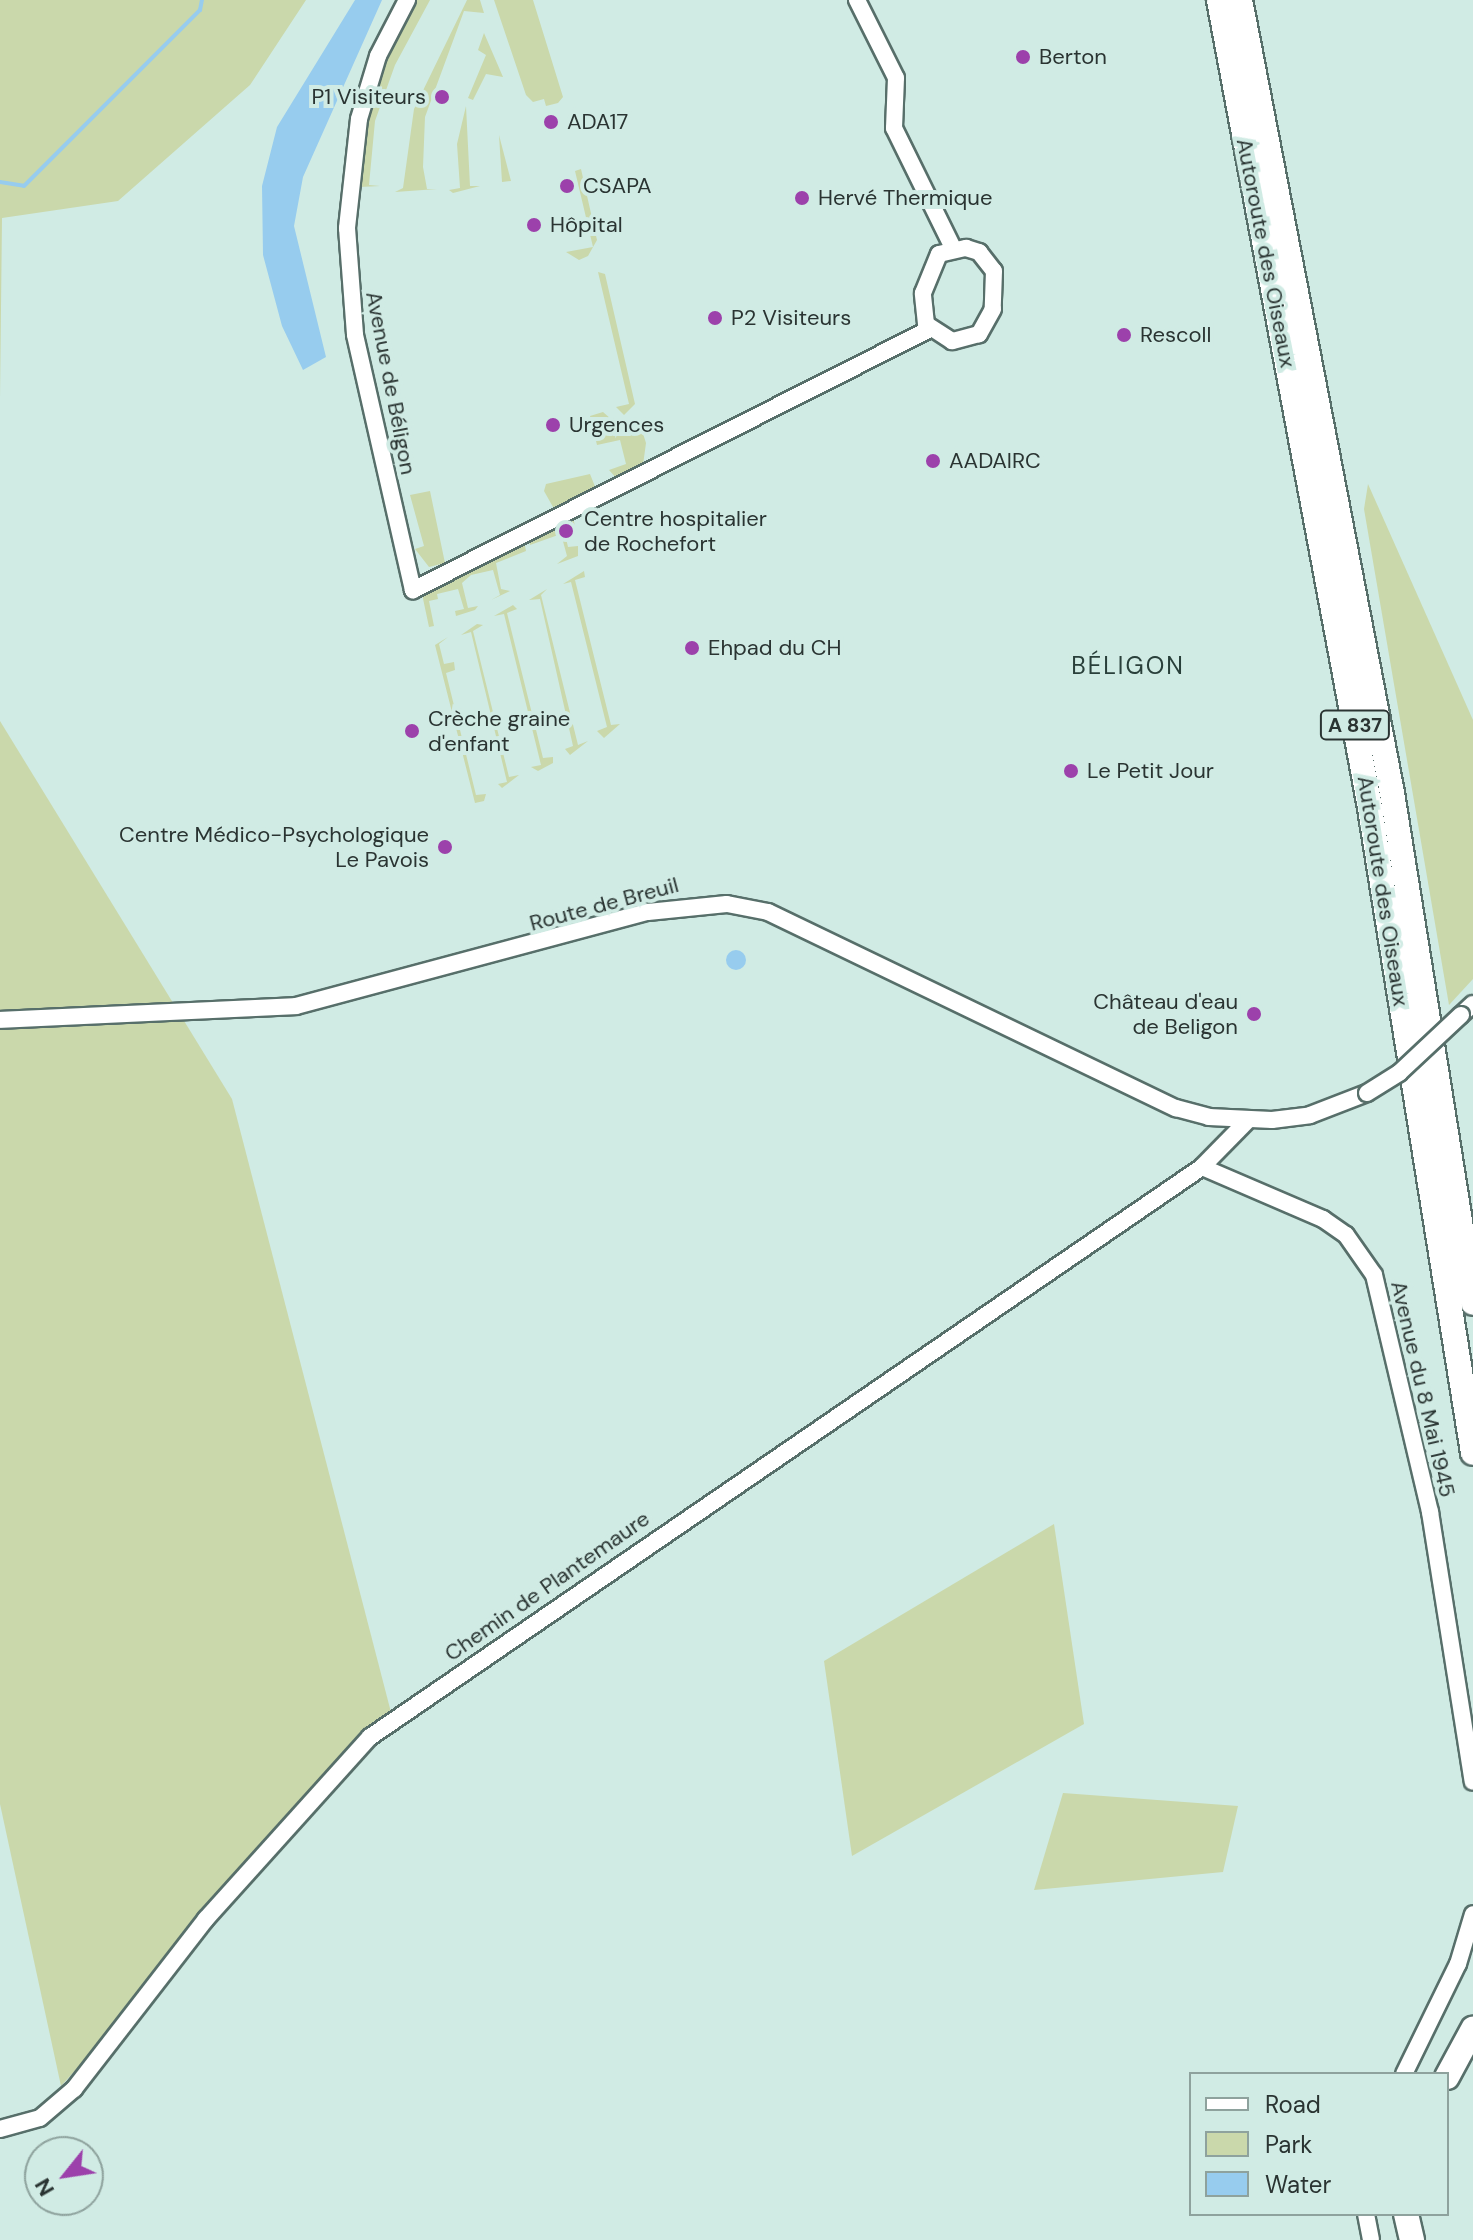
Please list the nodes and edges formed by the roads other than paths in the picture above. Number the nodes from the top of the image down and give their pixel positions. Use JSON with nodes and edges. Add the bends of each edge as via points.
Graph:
{"nodes":[{"id":1,"x":407,"y":0,"type":"edge"},
{"id":2,"x":857,"y":0,"type":"edge"},
{"id":3,"x":1219,"y":0,"type":"edge"},
{"id":4,"x":1240,"y":0,"type":"edge"},
{"id":5,"x":953,"y":248,"type":"junction"},
{"id":6,"x":930,"y":329,"type":"junction"},
{"id":7,"x":1467,"y":1010,"type":"edge"},
{"id":8,"x":0,"y":1020,"type":"edge"},
{"id":9,"x":1247,"y":1121,"type":"junction"},
{"id":10,"x":1202,"y":1167,"type":"junction"},
{"id":11,"x":1473,"y":1303,"type":"edge"},
{"id":12,"x":1473,"y":1453,"type":"edge"},
{"id":13,"x":1473,"y":1782,"type":"edge"},
{"id":14,"x":1473,"y":1914,"type":"edge"},
{"id":15,"x":1473,"y":2029,"type":"edge"},
{"id":16,"x":1405,"y":2072,"type":"edge"},
{"id":17,"x":1449,"y":2073,"type":"edge"},
{"id":18,"x":0,"y":2129,"type":"edge"},
{"id":19,"x":1366,"y":2216,"type":"edge"},
{"id":20,"x":1406,"y":2216,"type":"edge"},
{"id":21,"x":1371,"y":2240,"type":"edge"},
{"id":22,"x":1412,"y":2240,"type":"edge"}],
"edges":[{"from":1,"to":6,"type":"street","name":"Avenue de Béligon","via":[[378,56],[359,119],[347,228],[355,335],[413,590]]},
{"from":2,"to":5,"type":"street","via":[[896,78],[894,128]]},
{"from":3,"to":12,"type":"highway","name":"Autoroute des Oiseaux","number":"A 837","via":[[1369,802]]},
{"from":4,"to":11,"type":"highway","name":"Autoroute des Oiseaux","number":"A 837","via":[[1392,793]]},
{"from":5,"to":6,"type":"street","via":[[935,258],[925,280],[922,310]]},
{"from":5,"to":6,"type":"street","via":[[979,252],[990,263],[996,282],[990,321],[979,334],[960,341]]},
{"from":7,"to":9,"type":"street","name":"Route de Breuil","bridge":true,"via":[[1399,1073],[1367,1093],[1310,1115]]},
{"from":8,"to":9,"type":"street","name":"Route de Breuil","via":[[296,1006],[648,912],[727,904],[768,912],[1133,1091],[1198,1114]]},
{"from":9,"to":10,"type":"street"},
{"from":10,"to":13,"type":"street","name":"Avenue du 8 Mai 1945","via":[[1323,1219],[1346,1235],[1374,1275],[1430,1512]]},
{"from":10,"to":18,"type":"street","name":"Chemin de Plantemaure","via":[[545,1612],[370,1737],[206,1919],[74,2089],[40,2118]]},
{"from":14,"to":16,"type":"street","via":[[1458,1964]]},
{"from":15,"to":17,"type":"highway"},
{"from":19,"to":21,"type":"street"},
{"from":20,"to":22,"type":"highway"}]}
